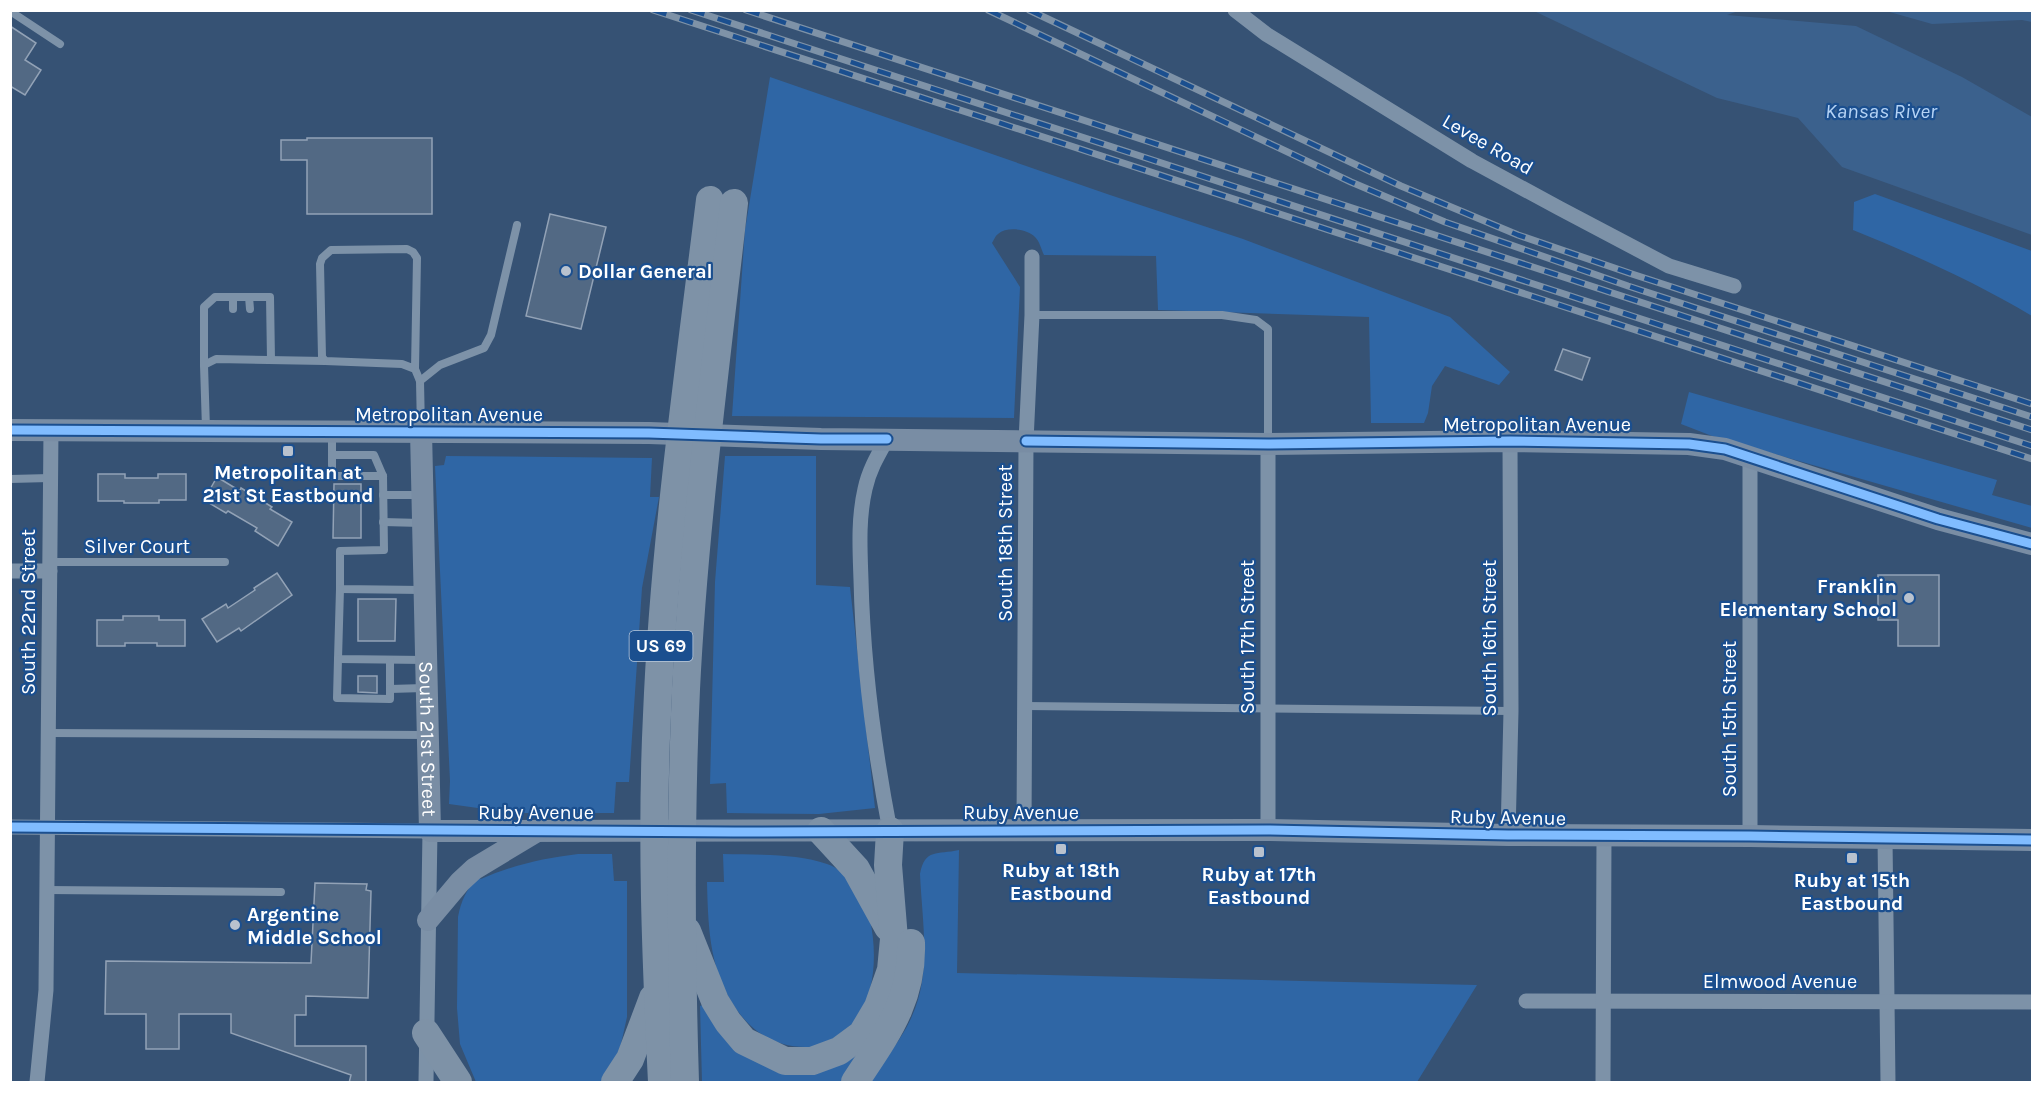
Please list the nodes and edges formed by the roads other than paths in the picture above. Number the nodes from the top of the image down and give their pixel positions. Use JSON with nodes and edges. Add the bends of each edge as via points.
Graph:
{"nodes":[{"id":1,"x":1235,"y":10,"type":"edge"},
{"id":2,"x":10,"y":11,"type":"edge"},
{"id":3,"x":60,"y":44,"type":"dead end"},
{"id":4,"x":722,"y":202,"type":"dead end"},
{"id":5,"x":517,"y":225,"type":"dead end"},
{"id":6,"x":1032,"y":257,"type":"dead end"},
{"id":7,"x":1734,"y":286,"type":"dead end"},
{"id":8,"x":215,"y":297,"type":"junction"},
{"id":9,"x":233,"y":297,"type":"junction"},
{"id":10,"x":249,"y":297,"type":"junction"},
{"id":11,"x":215,"y":309,"type":"dead end"},
{"id":12,"x":233,"y":309,"type":"dead end"},
{"id":13,"x":250,"y":309,"type":"dead end"},
{"id":14,"x":1032,"y":315,"type":"junction"},
{"id":15,"x":215,"y":347,"type":"dead end"},
{"id":16,"x":234,"y":349,"type":"dead end"},
{"id":17,"x":250,"y":349,"type":"dead end"},
{"id":18,"x":216,"y":358,"type":"junction"},
{"id":19,"x":234,"y":359,"type":"junction"},
{"id":20,"x":250,"y":359,"type":"junction"},
{"id":21,"x":271,"y":360,"type":"junction"},
{"id":22,"x":325,"y":361,"type":"junction"},
{"id":23,"x":204,"y":365,"type":"junction"},
{"id":24,"x":415,"y":369,"type":"junction"},
{"id":25,"x":420,"y":381,"type":"junction"},
{"id":26,"x":10,"y":430,"type":"edge"},
{"id":27,"x":51,"y":430,"type":"junction"},
{"id":28,"x":206,"y":431,"type":"junction"},
{"id":29,"x":332,"y":431,"type":"junction"},
{"id":30,"x":421,"y":431,"type":"junction"},
{"id":31,"x":887,"y":439,"type":"junction"},
{"id":32,"x":1026,"y":441,"type":"junction"},
{"id":33,"x":1510,"y":441,"type":"junction"},
{"id":34,"x":1268,"y":444,"type":"junction"},
{"id":35,"x":332,"y":455,"type":"junction"},
{"id":36,"x":1750,"y":457,"type":"junction"},
{"id":37,"x":383,"y":476,"type":"junction"},
{"id":38,"x":50,"y":478,"type":"junction"},
{"id":39,"x":10,"y":479,"type":"edge"},
{"id":40,"x":383,"y":495,"type":"junction"},
{"id":41,"x":422,"y":495,"type":"junction"},
{"id":42,"x":687,"y":507,"type":"junction"},
{"id":43,"x":383,"y":522,"type":"junction"},
{"id":44,"x":422,"y":523,"type":"junction"},
{"id":45,"x":2032,"y":544,"type":"edge"},
{"id":46,"x":225,"y":562,"type":"dead end"},
{"id":47,"x":50,"y":566,"type":"junction"},
{"id":48,"x":10,"y":571,"type":"edge"},
{"id":49,"x":340,"y":589,"type":"junction"},
{"id":50,"x":424,"y":590,"type":"junction"},
{"id":51,"x":338,"y":659,"type":"junction"},
{"id":52,"x":390,"y":660,"type":"junction"},
{"id":53,"x":426,"y":660,"type":"junction"},
{"id":54,"x":426,"y":688,"type":"junction"},
{"id":55,"x":390,"y":689,"type":"junction"},
{"id":56,"x":1025,"y":706,"type":"junction"},
{"id":57,"x":1268,"y":707,"type":"junction"},
{"id":58,"x":1511,"y":711,"type":"junction"},
{"id":59,"x":48,"y":733,"type":"junction"},
{"id":60,"x":428,"y":735,"type":"junction"},
{"id":61,"x":10,"y":827,"type":"edge"},
{"id":62,"x":48,"y":827,"type":"junction"},
{"id":63,"x":541,"y":829,"type":"junction"},
{"id":64,"x":1024,"y":830,"type":"junction"},
{"id":65,"x":1268,"y":830,"type":"junction"},
{"id":66,"x":429,"y":831,"type":"junction"},
{"id":67,"x":821,"y":831,"type":"junction"},
{"id":68,"x":890,"y":831,"type":"junction"},
{"id":69,"x":1508,"y":835,"type":"junction"},
{"id":70,"x":1604,"y":836,"type":"junction"},
{"id":71,"x":1750,"y":836,"type":"junction"},
{"id":72,"x":1886,"y":838,"type":"junction"},
{"id":73,"x":2032,"y":840,"type":"edge"},
{"id":74,"x":668,"y":885,"type":"junction"},
{"id":75,"x":47,"y":890,"type":"junction"},
{"id":76,"x":281,"y":892,"type":"dead end"},
{"id":77,"x":681,"y":918,"type":"junction"},
{"id":78,"x":428,"y":920,"type":"junction"},
{"id":79,"x":894,"y":939,"type":"junction"},
{"id":80,"x":657,"y":985,"type":"junction"},
{"id":81,"x":1604,"y":1000,"type":"junction"},
{"id":82,"x":1526,"y":1001,"type":"dead end"},
{"id":83,"x":1886,"y":1002,"type":"junction"},
{"id":84,"x":2032,"y":1002,"type":"edge"},
{"id":85,"x":426,"y":1033,"type":"junction"},
{"id":86,"x":37,"y":1083,"type":"edge"},
{"id":87,"x":426,"y":1083,"type":"edge"},
{"id":88,"x":458,"y":1083,"type":"edge"},
{"id":89,"x":615,"y":1083,"type":"edge"},
{"id":90,"x":662,"y":1083,"type":"edge"},
{"id":91,"x":685,"y":1083,"type":"edge"},
{"id":92,"x":855,"y":1083,"type":"edge"},
{"id":93,"x":1603,"y":1083,"type":"edge"},
{"id":94,"x":1888,"y":1083,"type":"edge"}],
"edges":[{"from":1,"to":7,"type":"street","name":"Levee Road","via":[[1266,34],[1472,161],[1669,266]]},
{"from":2,"to":3,"type":"lane"},
{"from":4,"to":42,"type":"highway","number":"US 69"},
{"from":5,"to":25,"type":"lane","via":[[491,335],[484,348],[440,365]]},
{"from":6,"to":14,"type":"street","name":"South 18th Street"},
{"from":8,"to":9,"type":"lane"},
{"from":8,"to":11,"type":"lane"},
{"from":8,"to":23,"type":"lane","via":[[204,307]]},
{"from":9,"to":10,"type":"lane"},
{"from":9,"to":12,"type":"lane"},
{"from":10,"to":13,"type":"lane"},
{"from":10,"to":21,"type":"lane","via":[[270,297]]},
{"from":14,"to":32,"type":"street","name":"South 18th Street"},
{"from":14,"to":34,"type":"lane","via":[[1222,315],[1256,320],[1268,329]]},
{"from":15,"to":18,"type":"lane"},
{"from":16,"to":19,"type":"lane"},
{"from":17,"to":20,"type":"lane"},
{"from":18,"to":19,"type":"lane"},
{"from":18,"to":23,"type":"lane"},
{"from":19,"to":20,"type":"lane"},
{"from":20,"to":21,"type":"lane"},
{"from":21,"to":22,"type":"lane"},
{"from":22,"to":24,"type":"lane","via":[[402,364]]},
{"from":22,"to":24,"type":"lane","via":[[322,258],[331,250],[407,249],[417,258]]},
{"from":23,"to":28,"type":"lane"},
{"from":24,"to":25,"type":"lane"},
{"from":25,"to":30,"type":"lane"},
{"from":26,"to":27,"type":"street","name":"Metropolitan Avenue"},
{"from":27,"to":28,"type":"street","name":"Metropolitan Avenue"},
{"from":27,"to":38,"type":"street","name":"South 22nd Street"},
{"from":28,"to":29,"type":"street","name":"Metropolitan Avenue"},
{"from":29,"to":30,"type":"street","name":"Metropolitan Avenue"},
{"from":29,"to":35,"type":"lane"},
{"from":30,"to":31,"type":"street","name":"Metropolitan Avenue"},
{"from":30,"to":41,"type":"street","name":"South 21st Street"},
{"from":31,"to":32,"type":"street","name":"Metropolitan Avenue"},
{"from":31,"to":68,"type":"street","via":[[864,489],[860,525],[862,630],[876,759]]},
{"from":32,"to":34,"type":"street","name":"Metropolitan Avenue"},
{"from":32,"to":56,"type":"street","name":"South 18th Street"},
{"from":33,"to":34,"type":"street","name":"Metropolitan Avenue"},
{"from":33,"to":36,"type":"street","name":"Metropolitan Avenue","via":[[1689,444]]},
{"from":33,"to":58,"type":"street","name":"South 16th Street"},
{"from":34,"to":57,"type":"street","name":"South 17th Street"},
{"from":35,"to":37,"type":"lane","via":[[374,455]]},
{"from":35,"to":37,"type":"lane","via":[[332,476]]},
{"from":36,"to":45,"type":"street","name":"Metropolitan Avenue","via":[[1938,519]]},
{"from":36,"to":71,"type":"street","name":"South 15th Street"},
{"from":37,"to":40,"type":"lane"},
{"from":38,"to":39,"type":"lane"},
{"from":38,"to":47,"type":"street","name":"South 22nd Street"},
{"from":40,"to":41,"type":"lane"},
{"from":40,"to":43,"type":"lane"},
{"from":41,"to":44,"type":"street","name":"South 21st Street"},
{"from":42,"to":74,"type":"highway","number":"US 69","via":[[683,781]]},
{"from":42,"to":74,"type":"highway","number":"US 69","via":[[664,591],[654,784]]},
{"from":43,"to":44,"type":"lane"},
{"from":43,"to":49,"type":"lane","via":[[384,550],[340,550]]},
{"from":44,"to":50,"type":"street","name":"South 21st Street"},
{"from":46,"to":47,"type":"lane","name":"Silver Court"},
{"from":47,"to":48,"type":"street"},
{"from":47,"to":59,"type":"street","name":"South 22nd Street"},
{"from":49,"to":50,"type":"lane"},
{"from":49,"to":51,"type":"lane"},
{"from":50,"to":53,"type":"street","name":"South 21st Street"},
{"from":51,"to":52,"type":"lane"},
{"from":51,"to":55,"type":"lane","via":[[337,698],[390,699]]},
{"from":52,"to":53,"type":"lane"},
{"from":52,"to":55,"type":"lane"},
{"from":53,"to":54,"type":"street","name":"South 21st Street"},
{"from":54,"to":55,"type":"lane"},
{"from":54,"to":60,"type":"street","name":"South 21st Street"},
{"from":56,"to":57,"type":"lane"},
{"from":56,"to":64,"type":"street","name":"South 18th Street"},
{"from":57,"to":58,"type":"lane"},
{"from":57,"to":65,"type":"street","name":"South 17th Street"},
{"from":58,"to":69,"type":"street","name":"South 16th Street"},
{"from":59,"to":60,"type":"lane"},
{"from":59,"to":62,"type":"street","name":"South 22nd Street"},
{"from":60,"to":66,"type":"street","name":"South 21st Street"},
{"from":61,"to":62,"type":"street","name":"Ruby Avenue"},
{"from":62,"to":66,"type":"street","name":"Ruby Avenue"},
{"from":62,"to":75,"type":"street","name":"South 22nd Street"},
{"from":63,"to":66,"type":"street","name":"Ruby Avenue"},
{"from":63,"to":67,"type":"street","name":"Ruby Avenue"},
{"from":63,"to":78,"type":"street","via":[[474,869]]},
{"from":64,"to":65,"type":"street","name":"Ruby Avenue"},
{"from":64,"to":68,"type":"street","name":"Ruby Avenue"},
{"from":65,"to":69,"type":"street","name":"Ruby Avenue"},
{"from":66,"to":78,"type":"street","name":"South 21st Street"},
{"from":67,"to":68,"type":"street","name":"Ruby Avenue"},
{"from":67,"to":79,"type":"highway","via":[[856,869]]},
{"from":68,"to":79,"type":"highway","via":[[888,865]]},
{"from":68,"to":92,"type":"highway","via":[[908,866],[912,962],[906,994],[892,1026]]},
{"from":69,"to":70,"type":"street","name":"Ruby Avenue"},
{"from":70,"to":71,"type":"street","name":"Ruby Avenue"},
{"from":70,"to":81,"type":"street"},
{"from":71,"to":72,"type":"street","name":"Ruby Avenue"},
{"from":72,"to":73,"type":"street","name":"Ruby Avenue"},
{"from":72,"to":83,"type":"street"},
{"from":74,"to":77,"type":"highway","number":"US 69"},
{"from":74,"to":80,"type":"highway","number":"US 69"},
{"from":75,"to":76,"type":"lane"},
{"from":75,"to":86,"type":"street","name":"South 22nd Street","via":[[46,990]]},
{"from":77,"to":79,"type":"highway","via":[[715,1001],[728,1022],[744,1041],[785,1060],[812,1061],[839,1051],[862,1034],[878,1007],[891,970]]},
{"from":77,"to":91,"type":"highway","number":"US 69"},
{"from":78,"to":85,"type":"street","name":"South 21st Street"},
{"from":80,"to":89,"type":"highway","via":[[630,1059]]},
{"from":80,"to":90,"type":"highway","number":"US 69"},
{"from":81,"to":82,"type":"street","name":"Elmwood Avenue"},
{"from":81,"to":83,"type":"street","name":"Elmwood Avenue"},
{"from":81,"to":93,"type":"street"},
{"from":83,"to":84,"type":"street","name":"Elmwood Avenue"},
{"from":83,"to":94,"type":"street"},
{"from":85,"to":87,"type":"street","name":"South 21st Street"},
{"from":85,"to":88,"type":"highway"}]}
